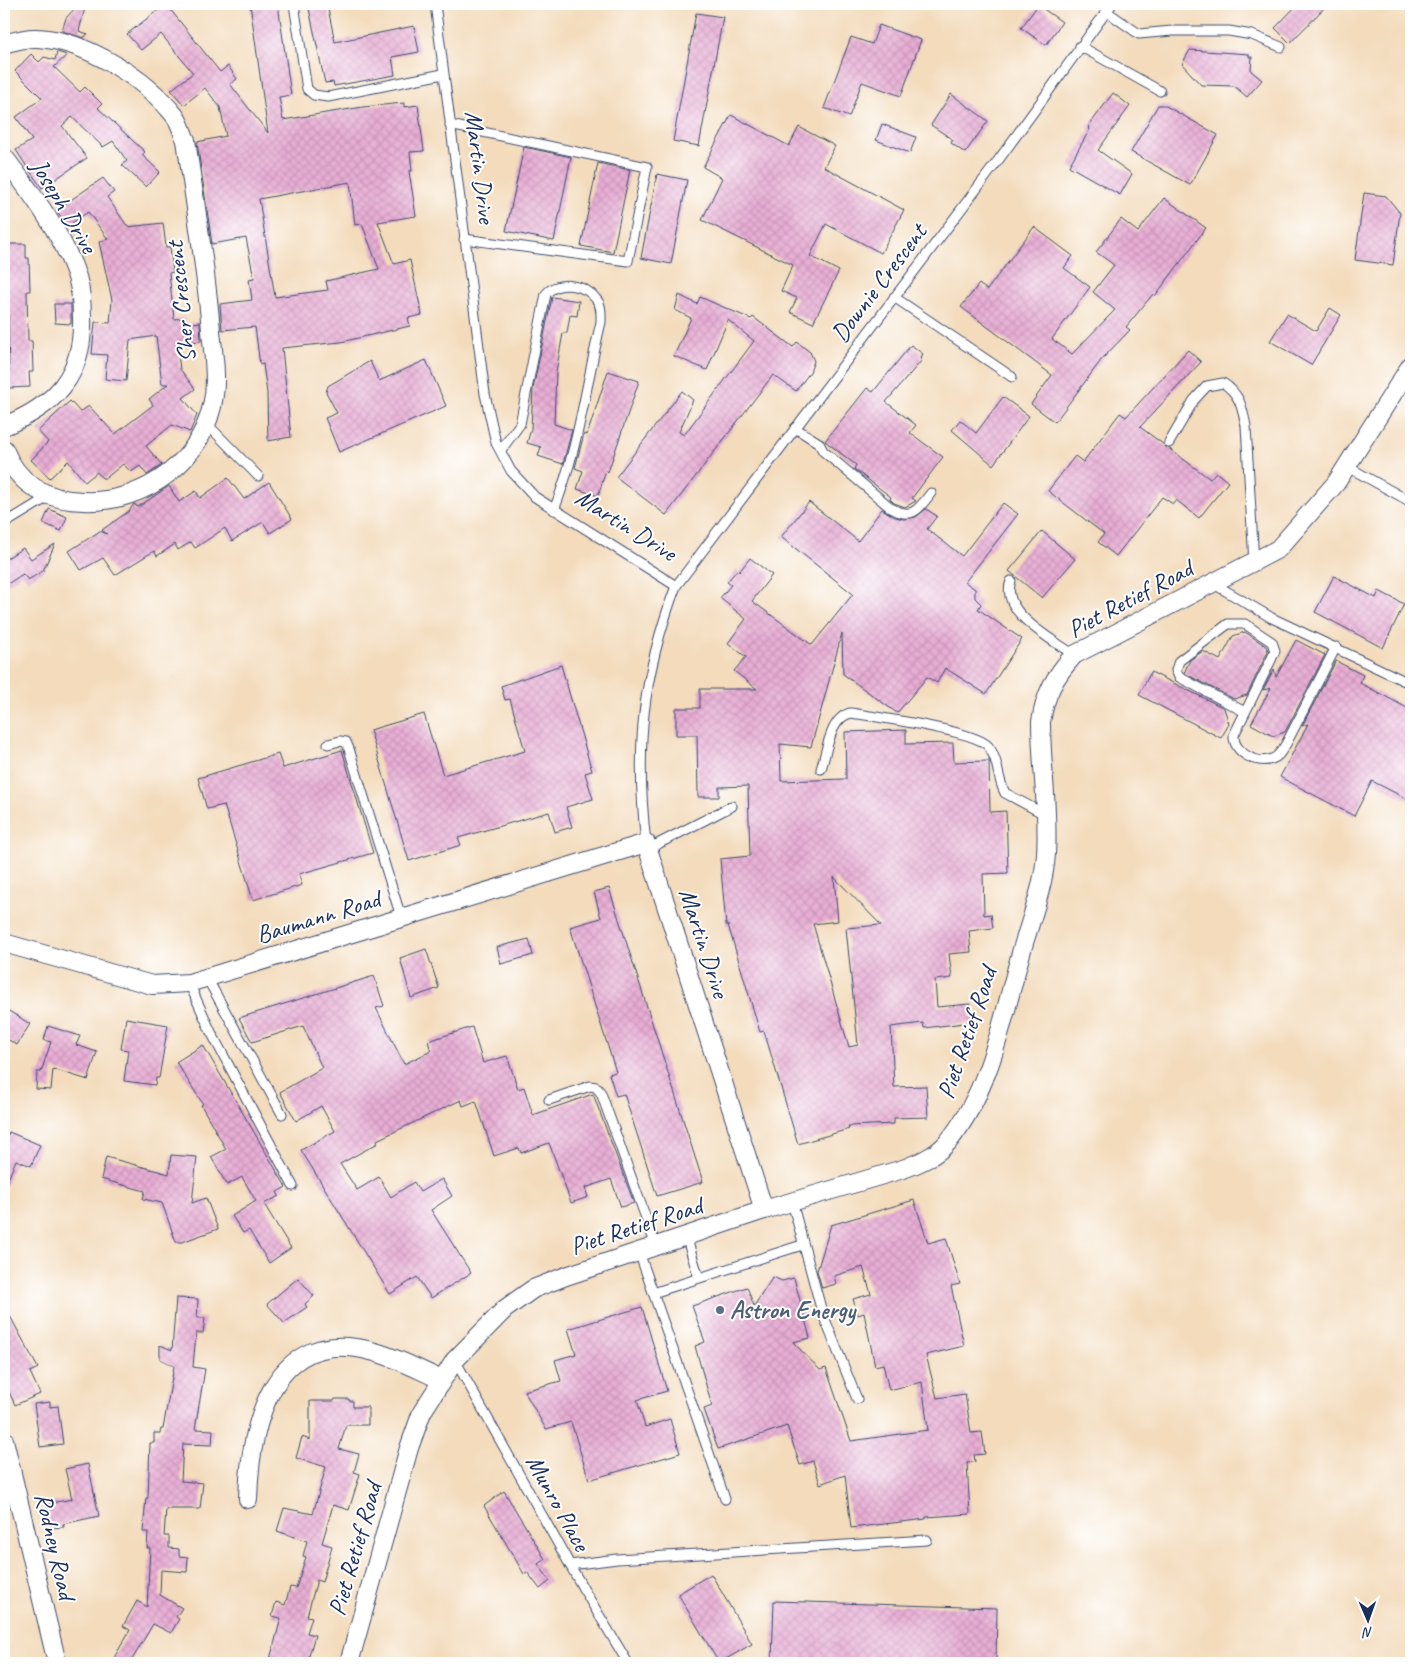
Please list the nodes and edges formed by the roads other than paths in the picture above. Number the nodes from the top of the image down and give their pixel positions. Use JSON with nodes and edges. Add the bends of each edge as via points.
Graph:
{"nodes":[{"id":1,"x":294,"y":4,"type":"edge"},
{"id":2,"x":435,"y":4,"type":"edge"},
{"id":3,"x":1109,"y":8,"type":"edge"},
{"id":4,"x":4,"y":44,"type":"edge"},
{"id":5,"x":1080,"y":46,"type":"junction"},
{"id":6,"x":1280,"y":47,"type":"dead end"},
{"id":7,"x":443,"y":74,"type":"junction"},
{"id":8,"x":1160,"y":91,"type":"dead end"},
{"id":9,"x":450,"y":125,"type":"junction"},
{"id":10,"x":4,"y":157,"type":"edge"},
{"id":11,"x":464,"y":239,"type":"junction"},
{"id":12,"x":894,"y":297,"type":"junction"},
{"id":13,"x":1411,"y":365,"type":"edge"},
{"id":14,"x":1012,"y":377,"type":"dead end"},
{"id":15,"x":206,"y":423,"type":"junction"},
{"id":16,"x":4,"y":426,"type":"edge"},
{"id":17,"x":795,"y":428,"type":"junction"},
{"id":18,"x":1169,"y":444,"type":"dead end"},
{"id":19,"x":4,"y":449,"type":"edge"},
{"id":20,"x":500,"y":450,"type":"junction"},
{"id":21,"x":1348,"y":467,"type":"junction"},
{"id":22,"x":258,"y":476,"type":"dead end"},
{"id":23,"x":931,"y":493,"type":"dead end"},
{"id":24,"x":48,"y":497,"type":"junction"},
{"id":25,"x":1411,"y":502,"type":"edge"},
{"id":26,"x":554,"y":510,"type":"junction"},
{"id":27,"x":4,"y":524,"type":"edge"},
{"id":28,"x":1254,"y":563,"type":"junction"},
{"id":29,"x":1011,"y":581,"type":"dead end"},
{"id":30,"x":1214,"y":584,"type":"junction"},
{"id":31,"x":676,"y":586,"type":"junction"},
{"id":32,"x":1253,"y":608,"type":"junction"},
{"id":33,"x":1245,"y":624,"type":"junction"},
{"id":34,"x":1336,"y":647,"type":"junction"},
{"id":35,"x":1074,"y":655,"type":"junction"},
{"id":36,"x":1411,"y":684,"type":"edge"},
{"id":37,"x":1245,"y":712,"type":"junction"},
{"id":38,"x":328,"y":744,"type":"dead end"},
{"id":39,"x":821,"y":769,"type":"dead end"},
{"id":40,"x":732,"y":806,"type":"dead end"},
{"id":41,"x":1046,"y":815,"type":"junction"},
{"id":42,"x":647,"y":846,"type":"junction"},
{"id":43,"x":401,"y":917,"type":"junction"},
{"id":44,"x":4,"y":943,"type":"edge"},
{"id":45,"x":207,"y":978,"type":"junction"},
{"id":46,"x":189,"y":984,"type":"junction"},
{"id":47,"x":548,"y":1100,"type":"dead end"},
{"id":48,"x":282,"y":1114,"type":"dead end"},
{"id":49,"x":292,"y":1186,"type":"dead end"},
{"id":50,"x":792,"y":1202,"type":"junction"},
{"id":51,"x":764,"y":1210,"type":"junction"},
{"id":52,"x":686,"y":1236,"type":"junction"},
{"id":53,"x":802,"y":1245,"type":"junction"},
{"id":54,"x":656,"y":1246,"type":"junction"},
{"id":55,"x":639,"y":1252,"type":"junction"},
{"id":56,"x":700,"y":1278,"type":"junction"},
{"id":57,"x":653,"y":1293,"type":"junction"},
{"id":58,"x":455,"y":1360,"type":"junction"},
{"id":59,"x":442,"y":1380,"type":"junction"},
{"id":60,"x":856,"y":1399,"type":"dead end"},
{"id":61,"x":4,"y":1440,"type":"edge"},
{"id":62,"x":726,"y":1499,"type":"dead end"},
{"id":63,"x":248,"y":1500,"type":"dead end"},
{"id":64,"x":927,"y":1540,"type":"dead end"},
{"id":65,"x":570,"y":1565,"type":"junction"},
{"id":66,"x":58,"y":1663,"type":"edge"},
{"id":67,"x":349,"y":1663,"type":"edge"},
{"id":68,"x":628,"y":1663,"type":"edge"}],
"edges":[{"from":1,"to":7,"type":"lane","via":[[307,89],[314,94],[328,97]]},
{"from":2,"to":7,"type":"lane","name":"Martin Drive"},
{"from":3,"to":5,"type":"lane","name":"Downie Crescent"},
{"from":3,"to":6,"type":"lane","via":[[1139,34],[1229,31],[1252,35]]},
{"from":4,"to":15,"type":"street","name":"Sher Crescent","via":[[21,38],[38,38],[69,44],[127,71],[152,90],[176,117],[186,140],[209,312],[215,376],[214,396]]},
{"from":5,"to":8,"type":"lane"},
{"from":5,"to":12,"type":"lane","name":"Downie Crescent"},
{"from":7,"to":9,"type":"lane","name":"Martin Drive"},
{"from":9,"to":11,"type":"lane","name":"Martin Drive"},
{"from":9,"to":11,"type":"lane","via":[[647,167],[628,261]]},
{"from":10,"to":16,"type":"street","name":"Joseph Drive","via":[[68,254],[78,278],[82,331],[80,350],[62,388],[28,416]]},
{"from":11,"to":20,"type":"lane","name":"Martin Drive","via":[[485,394]]},
{"from":12,"to":14,"type":"lane"},
{"from":12,"to":17,"type":"lane","name":"Downie Crescent"},
{"from":13,"to":21,"type":"street","name":"Piet Retief Road"},
{"from":15,"to":22,"type":"lane"},
{"from":15,"to":24,"type":"street","name":"Sher Crescent","via":[[186,459],[170,475],[145,488],[124,496],[90,502]]},
{"from":17,"to":23,"type":"lane","via":[[819,443],[824,451],[891,508],[904,515],[911,514]]},
{"from":17,"to":31,"type":"lane","name":"Downie Crescent"},
{"from":18,"to":28,"type":"lane","via":[[1194,400],[1207,386],[1223,382],[1234,390],[1242,406],[1246,426]]},
{"from":19,"to":24,"type":"street","name":"Sher Crescent","via":[[14,469],[30,486]]},
{"from":20,"to":26,"type":"lane","name":"Martin Drive","via":[[511,471],[535,497]]},
{"from":20,"to":26,"type":"lane","via":[[520,424],[546,294],[561,285],[586,290],[600,304],[601,322],[574,448]]},
{"from":21,"to":25,"type":"lane"},
{"from":21,"to":28,"type":"street","name":"Piet Retief Road","via":[[1278,549]]},
{"from":24,"to":27,"type":"lane"},
{"from":26,"to":31,"type":"lane","name":"Martin Drive"},
{"from":28,"to":30,"type":"street","name":"Piet Retief Road"},
{"from":29,"to":35,"type":"lane","via":[[1008,590],[1013,608]]},
{"from":30,"to":32,"type":"lane"},
{"from":30,"to":35,"type":"street","name":"Piet Retief Road"},
{"from":31,"to":42,"type":"lane","name":"Martin Drive","via":[[660,629],[643,711],[640,770]]},
{"from":32,"to":33,"type":"lane"},
{"from":32,"to":34,"type":"lane"},
{"from":33,"to":37,"type":"lane","via":[[1272,642],[1275,651]]},
{"from":33,"to":37,"type":"lane","via":[[1228,624],[1178,661],[1176,670],[1179,677]]},
{"from":34,"to":36,"type":"lane"},
{"from":34,"to":37,"type":"lane","via":[[1278,756],[1258,759],[1237,748],[1234,735]]},
{"from":35,"to":41,"type":"street","name":"Piet Retief Road","via":[[1053,680],[1043,709],[1041,743]]},
{"from":38,"to":43,"type":"lane","via":[[346,742],[350,749]]},
{"from":39,"to":41,"type":"lane","via":[[836,721],[842,715],[851,713],[933,728],[984,741],[994,755],[1005,793]]},
{"from":40,"to":42,"type":"lane"},
{"from":41,"to":50,"type":"street","name":"Piet Retief Road","via":[[1046,856],[1005,1015],[986,1073],[958,1129],[946,1144],[921,1162]]},
{"from":42,"to":43,"type":"street","name":"Baumann Road"},
{"from":42,"to":51,"type":"street","name":"Martin Drive"},
{"from":43,"to":45,"type":"street","name":"Baumann Road"},
{"from":44,"to":46,"type":"street","name":"Baumann Road","via":[[152,985]]},
{"from":45,"to":46,"type":"street","name":"Baumann Road"},
{"from":45,"to":48,"type":"lane"},
{"from":46,"to":49,"type":"lane","via":[[203,1017]]},
{"from":47,"to":54,"type":"lane","via":[[590,1086],[596,1087]]},
{"from":50,"to":51,"type":"street","name":"Piet Retief Road"},
{"from":50,"to":53,"type":"lane"},
{"from":51,"to":52,"type":"street","name":"Piet Retief Road"},
{"from":52,"to":54,"type":"street","name":"Piet Retief Road"},
{"from":52,"to":56,"type":"lane"},
{"from":53,"to":56,"type":"lane"},
{"from":53,"to":60,"type":"lane","via":[[822,1312]]},
{"from":54,"to":55,"type":"street","name":"Piet Retief Road"},
{"from":55,"to":57,"type":"lane"},
{"from":55,"to":58,"type":"street","name":"Piet Retief Road","via":[[533,1289],[505,1309]]},
{"from":56,"to":57,"type":"lane"},
{"from":57,"to":62,"type":"lane"},
{"from":58,"to":59,"type":"street","name":"Piet Retief Road"},
{"from":58,"to":65,"type":"lane","name":"Munro Place"},
{"from":59,"to":63,"type":"street","via":[[370,1350],[332,1347],[300,1357],[283,1372],[270,1391],[254,1452]]},
{"from":59,"to":67,"type":"street","name":"Piet Retief Road","via":[[415,1430]]},
{"from":61,"to":66,"type":"street","name":"Rodney Road"},
{"from":64,"to":65,"type":"lane","via":[[616,1559]]},
{"from":65,"to":68,"type":"lane","name":"Munro Place"}]}
